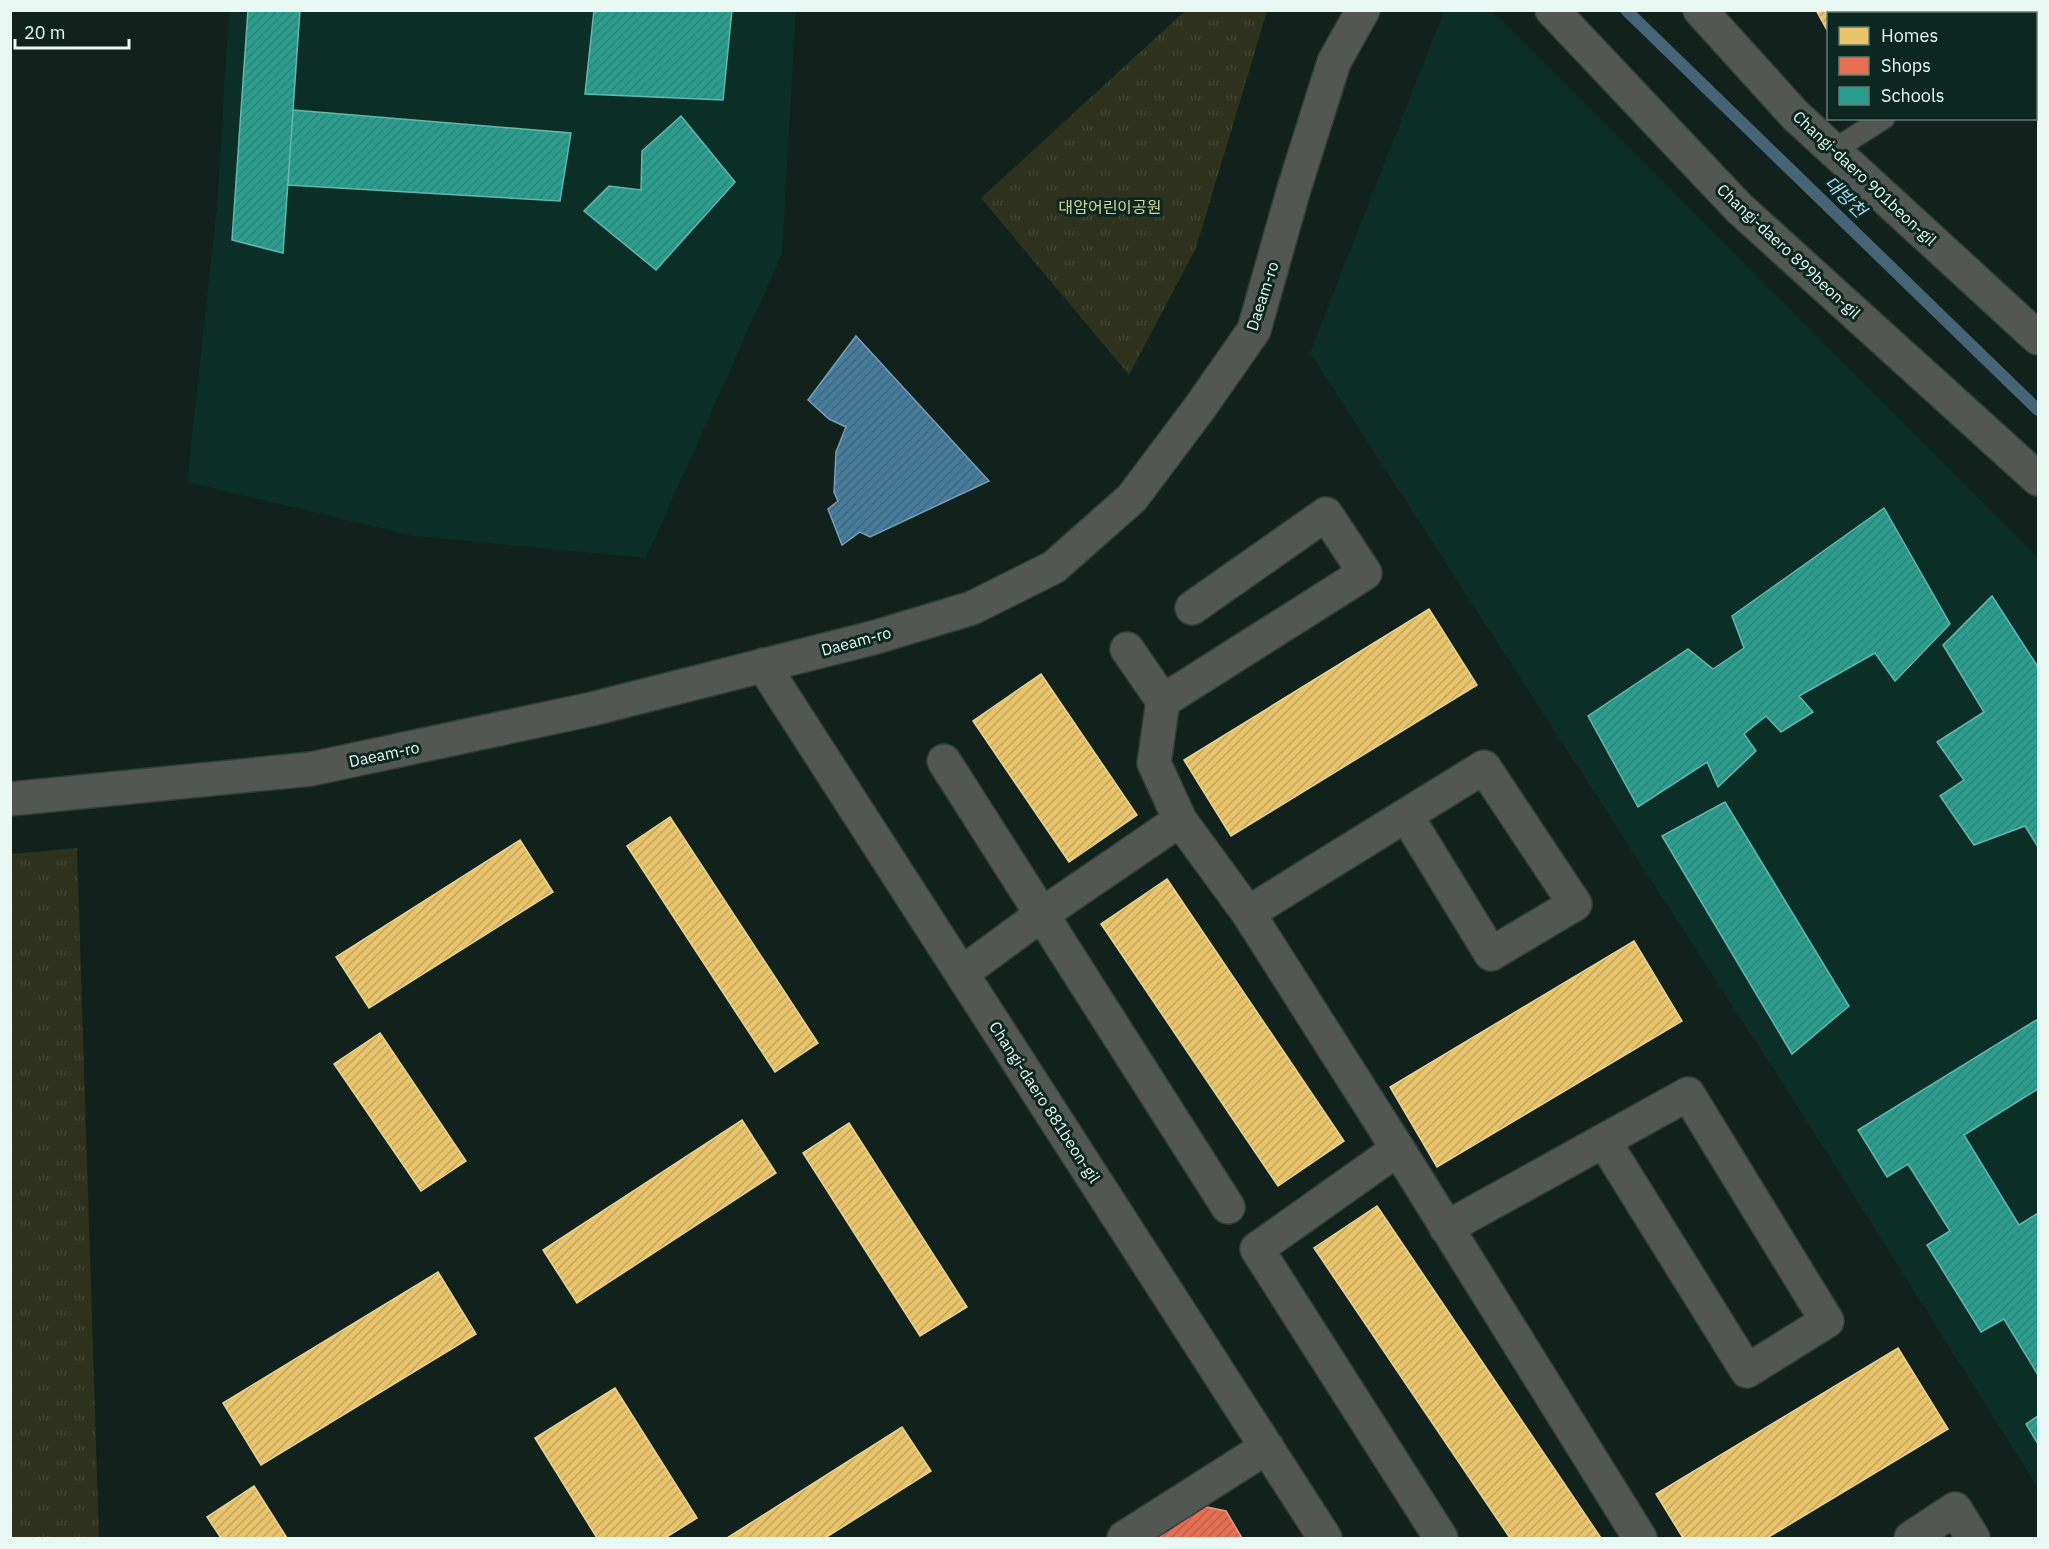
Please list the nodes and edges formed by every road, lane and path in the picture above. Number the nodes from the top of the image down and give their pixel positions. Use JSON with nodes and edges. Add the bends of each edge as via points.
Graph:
{"nodes":[{"id":1,"x":1363,"y":10,"type":"edge"},
{"id":2,"x":1552,"y":10,"type":"edge"},
{"id":3,"x":1700,"y":10,"type":"edge"},
{"id":4,"x":1881,"y":120,"type":"edge"},
{"id":5,"x":1834,"y":150,"type":"junction"},
{"id":6,"x":2038,"y":338,"type":"edge"},
{"id":7,"x":2038,"y":479,"type":"edge"},
{"id":8,"x":1192,"y":608,"type":"dead end"},
{"id":9,"x":1127,"y":649,"type":"dead end"},
{"id":10,"x":763,"y":665,"type":"junction"},
{"id":11,"x":1162,"y":701,"type":"junction"},
{"id":12,"x":944,"y":761,"type":"dead end"},
{"id":13,"x":10,"y":799,"type":"edge"},
{"id":14,"x":1406,"y":815,"type":"junction"},
{"id":15,"x":1180,"y":820,"type":"junction"},
{"id":16,"x":1248,"y":913,"type":"junction"},
{"id":17,"x":1041,"y":915,"type":"junction"},
{"id":18,"x":962,"y":973,"type":"junction"},
{"id":19,"x":1604,"y":1141,"type":"junction"},
{"id":20,"x":1398,"y":1149,"type":"junction"},
{"id":21,"x":1228,"y":1207,"type":"dead end"},
{"id":22,"x":1446,"y":1228,"type":"junction"},
{"id":23,"x":1267,"y":1447,"type":"junction"},
{"id":24,"x":1124,"y":1539,"type":"edge"},
{"id":25,"x":1325,"y":1539,"type":"edge"},
{"id":26,"x":1441,"y":1539,"type":"edge"},
{"id":27,"x":1640,"y":1539,"type":"edge"},
{"id":28,"x":1911,"y":1539,"type":"edge"},
{"id":29,"x":1973,"y":1539,"type":"edge"}],
"edges":[{"from":1,"to":10,"type":"street","name":"Daeam-ro","via":[[1334,62],[1254,330],[1132,498],[1054,567],[972,608]]},
{"from":2,"to":7,"type":"street","name":"Changi-daero 899beon-gil","via":[[1739,208]]},
{"from":3,"to":5,"type":"street","name":"Changi-daero 901beon-gil","via":[[1796,115]]},
{"from":4,"to":5,"type":"lane"},
{"from":5,"to":6,"type":"street","name":"Changi-daero 901beon-gil"},
{"from":8,"to":11,"type":"street","via":[[1326,514],[1365,573]]},
{"from":9,"to":11,"type":"street"},
{"from":10,"to":13,"type":"street","name":"Daeam-ro","via":[[592,709],[311,769]]},
{"from":10,"to":18,"type":"street","name":"Changi-daero 881beon-gil"},
{"from":11,"to":15,"type":"street","via":[[1154,763]]},
{"from":12,"to":17,"type":"street"},
{"from":14,"to":14,"type":"street","via":[[1484,767],[1575,904],[1491,954]]},
{"from":14,"to":16,"type":"street"},
{"from":15,"to":16,"type":"street"},
{"from":15,"to":17,"type":"street"},
{"from":16,"to":20,"type":"street"},
{"from":17,"to":18,"type":"street"},
{"from":17,"to":21,"type":"street"},
{"from":18,"to":23,"type":"street","name":"Changi-daero 881beon-gil"},
{"from":19,"to":19,"type":"street","via":[[1688,1094],[1827,1321],[1747,1371]]},
{"from":19,"to":22,"type":"street"},
{"from":20,"to":22,"type":"street"},
{"from":20,"to":26,"type":"street","via":[[1257,1249]]},
{"from":22,"to":27,"type":"street"},
{"from":23,"to":24,"type":"street"},
{"from":23,"to":25,"type":"street","name":"Changi-daero 881beon-gil"},
{"from":28,"to":29,"type":"street","via":[[1955,1509]]}]}
